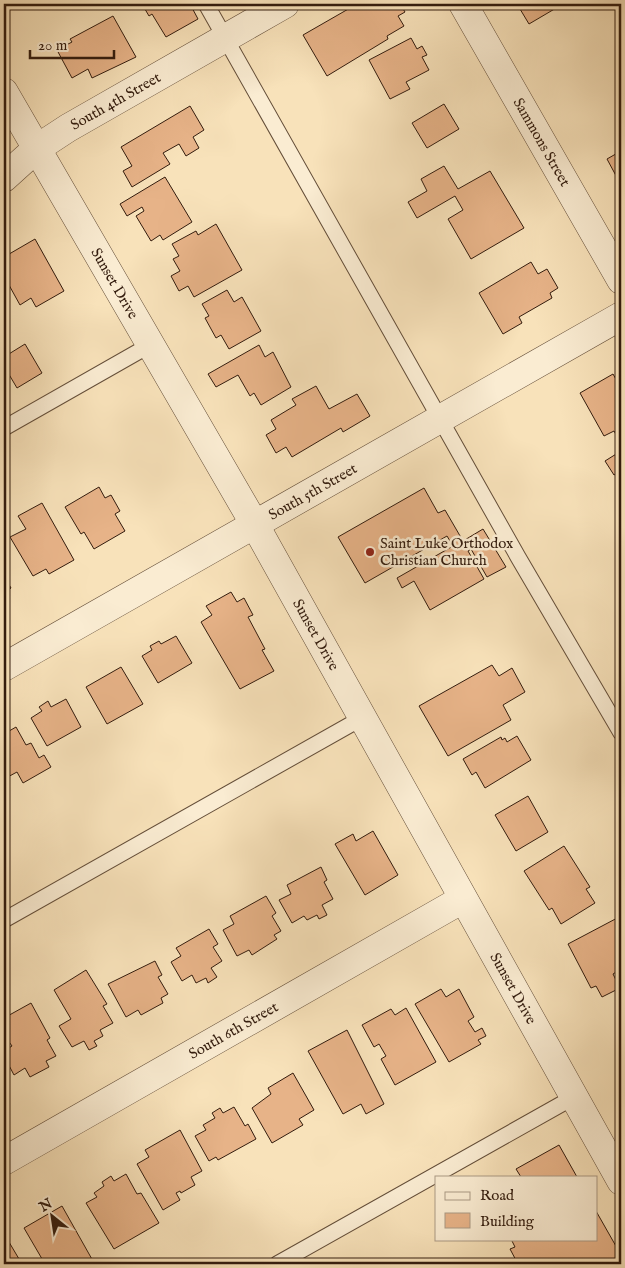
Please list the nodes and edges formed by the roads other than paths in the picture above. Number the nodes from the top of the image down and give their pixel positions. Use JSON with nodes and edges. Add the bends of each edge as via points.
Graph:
{"nodes":[{"id":1,"x":206,"y":4,"type":"edge"},
{"id":2,"x":285,"y":4,"type":"edge"},
{"id":3,"x":463,"y":4,"type":"edge"},
{"id":4,"x":225,"y":38,"type":"junction"},
{"id":5,"x":4,"y":92,"type":"edge"},
{"id":6,"x":36,"y":150,"type":"junction"},
{"id":7,"x":4,"y":178,"type":"edge"},
{"id":8,"x":621,"y":280,"type":"edge"},
{"id":9,"x":621,"y":316,"type":"edge"},
{"id":10,"x":150,"y":345,"type":"junction"},
{"id":11,"x":441,"y":419,"type":"junction"},
{"id":12,"x":4,"y":428,"type":"edge"},
{"id":13,"x":255,"y":525,"type":"junction"},
{"id":14,"x":4,"y":667,"type":"edge"},
{"id":15,"x":362,"y":718,"type":"junction"},
{"id":16,"x":621,"y":733,"type":"edge"},
{"id":17,"x":463,"y":899,"type":"junction"},
{"id":18,"x":4,"y":920,"type":"edge"},
{"id":19,"x":574,"y":1097,"type":"junction"},
{"id":20,"x":4,"y":1161,"type":"edge"},
{"id":21,"x":621,"y":1180,"type":"edge"},
{"id":22,"x":277,"y":1264,"type":"edge"}],
"edges":[{"from":1,"to":4,"type":"lane"},
{"from":2,"to":4,"type":"street","name":"South 4th Street"},
{"from":3,"to":8,"type":"street","name":"Sammons Street"},
{"from":4,"to":6,"type":"street","name":"South 4th Street","via":[[68,128]]},
{"from":4,"to":11,"type":"lane"},
{"from":5,"to":6,"type":"street","name":"Sunset Drive"},
{"from":6,"to":7,"type":"street","name":"South 4th Street"},
{"from":6,"to":10,"type":"street","name":"Sunset Drive"},
{"from":9,"to":11,"type":"street","name":"South 5th Street"},
{"from":10,"to":12,"type":"lane"},
{"from":10,"to":13,"type":"street","name":"Sunset Drive"},
{"from":11,"to":13,"type":"street","name":"South 5th Street"},
{"from":11,"to":16,"type":"lane"},
{"from":13,"to":14,"type":"street","name":"South 5th Street"},
{"from":13,"to":15,"type":"street","name":"Sunset Drive"},
{"from":15,"to":17,"type":"street","name":"Sunset Drive"},
{"from":15,"to":18,"type":"lane"},
{"from":17,"to":19,"type":"street","name":"Sunset Drive"},
{"from":17,"to":20,"type":"street","name":"South 6th Street"},
{"from":19,"to":21,"type":"street","name":"Sunset Drive"},
{"from":19,"to":22,"type":"lane"}]}
